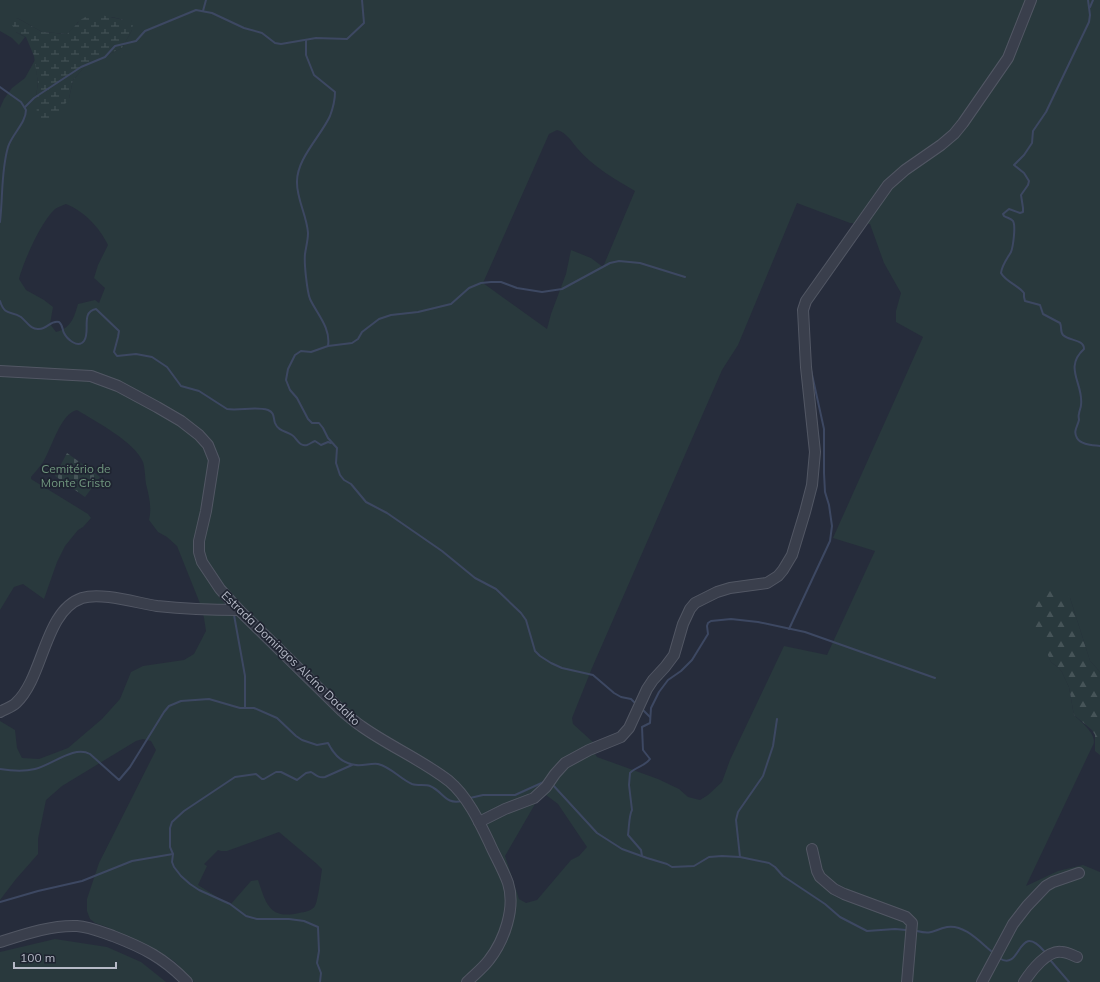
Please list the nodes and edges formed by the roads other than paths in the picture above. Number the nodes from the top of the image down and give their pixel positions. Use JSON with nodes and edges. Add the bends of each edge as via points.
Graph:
{"nodes":[{"id":1,"x":1031,"y":0,"type":"edge"},
{"id":2,"x":0,"y":371,"type":"edge"},
{"id":3,"x":239,"y":610,"type":"junction"},
{"id":4,"x":0,"y":712,"type":"edge"},
{"id":5,"x":480,"y":822,"type":"junction"},
{"id":6,"x":812,"y":848,"type":"dead end"},
{"id":7,"x":1079,"y":873,"type":"dead end"},
{"id":8,"x":0,"y":942,"type":"edge"},
{"id":9,"x":1077,"y":957,"type":"dead end"},
{"id":10,"x":187,"y":982,"type":"edge"},
{"id":11,"x":467,"y":982,"type":"edge"},
{"id":12,"x":907,"y":982,"type":"edge"},
{"id":13,"x":982,"y":982,"type":"edge"},
{"id":14,"x":1024,"y":982,"type":"edge"}],
"edges":[{"from":1,"to":5,"type":"street","via":[[1008,58],[963,123],[954,134],[888,185],[806,301],[803,310],[806,367],[815,452],[812,485],[805,512],[792,555],[783,570],[767,583],[730,588],[695,603],[683,624],[674,655],[647,689],[626,732],[616,740],[589,750],[566,763],[534,798]]},
{"from":2,"to":3,"type":"street","name":"Estrada Domingos Alcíno Dadalto","via":[[91,376],[118,386],[157,407],[199,435],[208,445],[214,460],[199,552],[202,562],[220,589]]},
{"from":3,"to":4,"type":"street","via":[[156,606],[95,596],[82,598],[72,604],[58,620],[24,694],[15,704]]},
{"from":3,"to":5,"type":"street","name":"Estrada Domingos Alcíno Dadalto","via":[[342,711],[449,782],[464,798]]},
{"from":5,"to":11,"type":"street","name":"Estrada Domingos Alcíno Dadalto","via":[[508,883],[510,908],[496,951]]},
{"from":6,"to":12,"type":"street","via":[[820,877],[834,889],[910,920],[912,923]]},
{"from":7,"to":13,"type":"street","via":[[1046,886],[1031,902],[1013,924]]},
{"from":8,"to":10,"type":"street","via":[[59,927],[78,926],[97,930],[151,952]]},
{"from":9,"to":14,"type":"street","via":[[1061,951],[1051,953]]}]}
